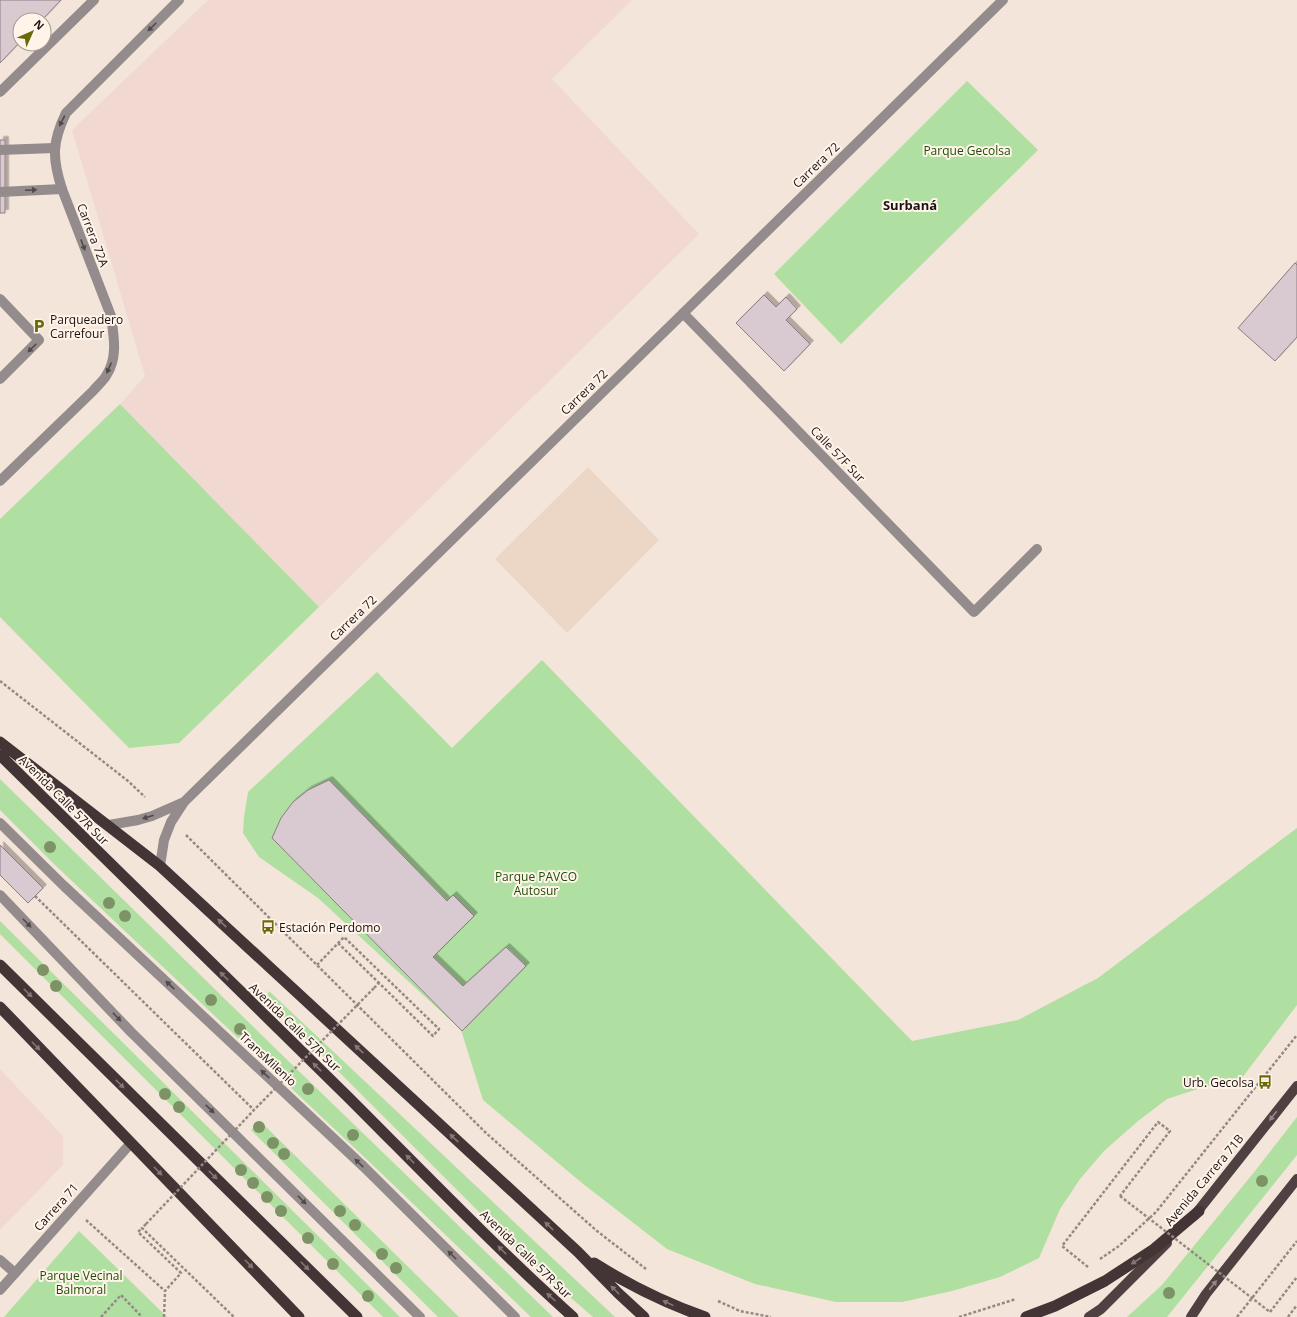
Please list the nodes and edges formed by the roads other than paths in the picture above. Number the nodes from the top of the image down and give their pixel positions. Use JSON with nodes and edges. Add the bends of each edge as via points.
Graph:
{"nodes":[{"id":1,"x":94,"y":0,"type":"edge"},
{"id":2,"x":179,"y":0,"type":"edge"},
{"id":3,"x":1003,"y":0,"type":"edge"},
{"id":4,"x":0,"y":92,"type":"edge"},
{"id":5,"x":54,"y":148,"type":"junction"},
{"id":6,"x":0,"y":150,"type":"edge"},
{"id":7,"x":62,"y":189,"type":"junction"},
{"id":8,"x":0,"y":192,"type":"edge"},
{"id":9,"x":0,"y":299,"type":"edge"},
{"id":10,"x":683,"y":314,"type":"junction"},
{"id":11,"x":0,"y":379,"type":"edge"},
{"id":12,"x":0,"y":481,"type":"edge"},
{"id":13,"x":1038,"y":549,"type":"dead end"},
{"id":14,"x":0,"y":742,"type":"edge"},
{"id":15,"x":0,"y":755,"type":"edge"},
{"id":16,"x":184,"y":802,"type":"junction"},
{"id":17,"x":0,"y":823,"type":"edge"},
{"id":18,"x":109,"y":825,"type":"junction"},
{"id":19,"x":160,"y":866,"type":"junction"},
{"id":20,"x":0,"y":896,"type":"edge"},
{"id":21,"x":0,"y":965,"type":"edge"},
{"id":22,"x":0,"y":1007,"type":"edge"},
{"id":23,"x":1297,"y":1086,"type":"edge"},
{"id":24,"x":131,"y":1143,"type":"junction"},
{"id":25,"x":1297,"y":1179,"type":"edge"},
{"id":26,"x":1199,"y":1211,"type":"junction"},
{"id":27,"x":578,"y":1252,"type":"junction"},
{"id":28,"x":0,"y":1260,"type":"edge"},
{"id":29,"x":15,"y":1273,"type":"junction"},
{"id":30,"x":0,"y":1290,"type":"edge"},
{"id":31,"x":512,"y":1314,"type":"edge"},
{"id":32,"x":299,"y":1317,"type":"edge"},
{"id":33,"x":357,"y":1317,"type":"edge"},
{"id":34,"x":420,"y":1317,"type":"edge"},
{"id":35,"x":573,"y":1317,"type":"edge"},
{"id":36,"x":644,"y":1317,"type":"edge"},
{"id":37,"x":704,"y":1317,"type":"edge"},
{"id":38,"x":1026,"y":1317,"type":"edge"},
{"id":39,"x":1089,"y":1317,"type":"edge"},
{"id":40,"x":1191,"y":1317,"type":"edge"}],
"edges":[{"from":1,"to":4,"type":"street"},
{"from":2,"to":5,"type":"street","name":"Carrera 72A","one_way":true,"via":[[66,113]]},
{"from":3,"to":10,"type":"street","name":"Carrera 72"},
{"from":5,"to":6,"type":"street"},
{"from":5,"to":7,"type":"street","name":"Carrera 72A","via":[[55,168]]},
{"from":8,"to":7,"type":"street","one_way":true},
{"from":7,"to":12,"type":"street","name":"Carrera 72A","one_way":true,"via":[[111,316],[114,358],[106,376]]},
{"from":9,"to":11,"type":"street","one_way":true,"via":[[39,340]]},
{"from":10,"to":13,"type":"street","name":"Calle 57F Sur","via":[[974,612]]},
{"from":10,"to":16,"type":"street","name":"Carrera 72"},
{"from":14,"to":18,"type":"highway"},
{"from":35,"to":15,"type":"highway","name":"Avenida Calle 57R Sur","one_way":true,"via":[[529,1278]]},
{"from":16,"to":18,"type":"street","name":"Carrera 72","one_way":true,"via":[[138,820]]},
{"from":16,"to":19,"type":"street","name":"Carrera 72","via":[[164,840]]},
{"from":31,"to":17,"type":"street","name":"TransMilenio","one_way":true,"via":[[364,1167]]},
{"from":18,"to":19,"type":"highway"},
{"from":27,"to":19,"type":"highway","one_way":true},
{"from":20,"to":34,"type":"street","one_way":true,"via":[[131,1032]]},
{"from":21,"to":33,"type":"highway","one_way":true},
{"from":22,"to":24,"type":"highway","one_way":true},
{"from":23,"to":26,"type":"main road","name":"Avenida Carrera 71B","one_way":true},
{"from":24,"to":29,"type":"street","name":"Carrera 71"},
{"from":24,"to":32,"type":"highway","one_way":true},
{"from":40,"to":25,"type":"main road","one_way":true,"via":[[1206,1294]]},
{"from":26,"to":38,"type":"highway","one_way":true,"via":[[1154,1249],[1105,1281],[1055,1306]]},
{"from":26,"to":39,"type":"main road","name":"Avenida Carrera 71B","via":[[1101,1309]]},
{"from":36,"to":27,"type":"highway","one_way":true},
{"from":37,"to":27,"type":"highway","one_way":true,"via":[[676,1307],[626,1282]]},
{"from":28,"to":29,"type":"street"},
{"from":29,"to":30,"type":"street","name":"Carrera 71"}]}
